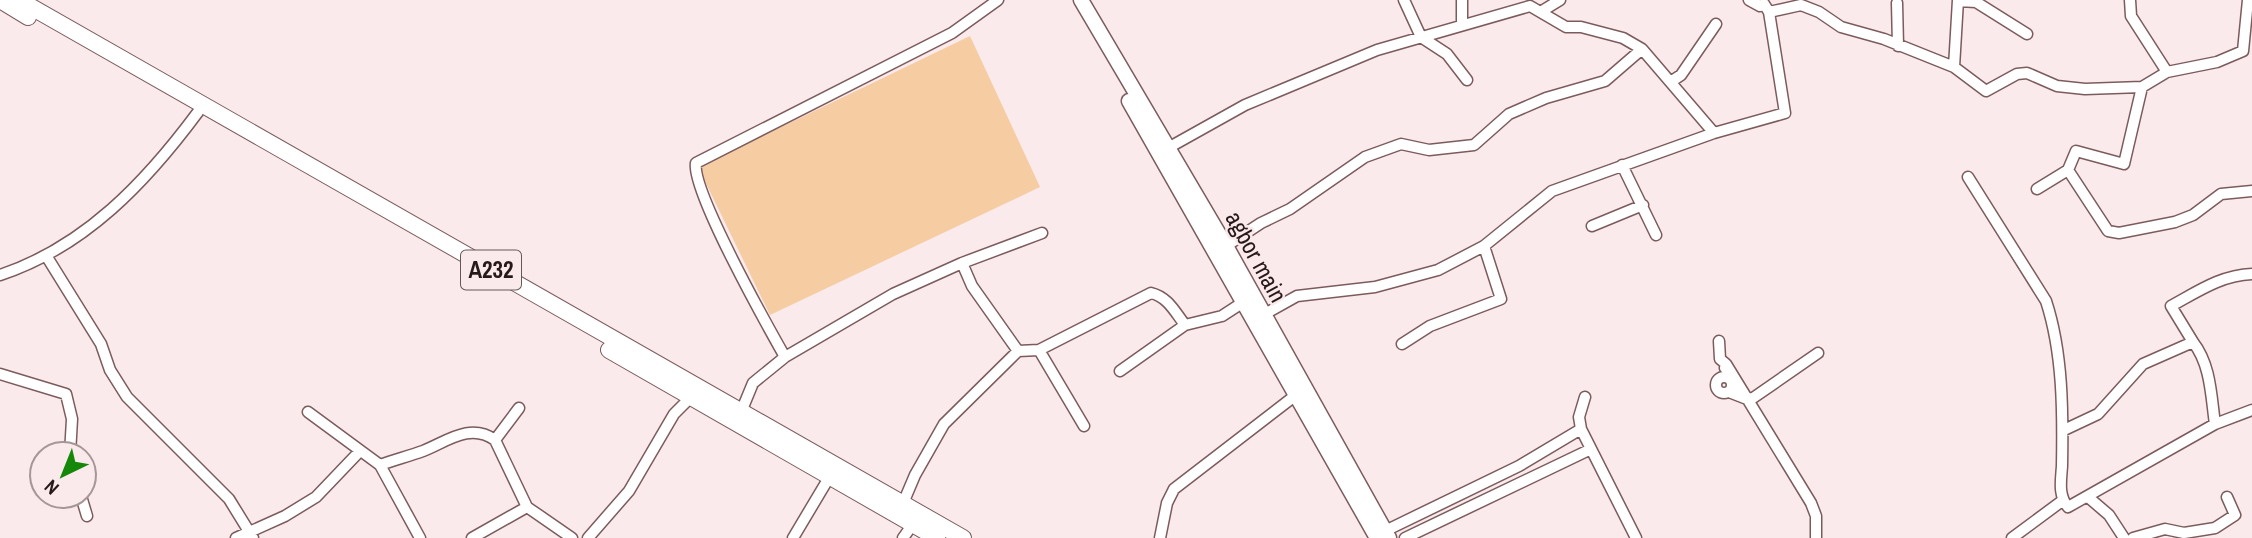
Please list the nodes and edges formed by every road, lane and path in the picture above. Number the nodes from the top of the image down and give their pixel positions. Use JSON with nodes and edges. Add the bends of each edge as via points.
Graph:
{"nodes":[{"id":1,"x":19,"y":0,"type":"edge"},
{"id":2,"x":998,"y":0,"type":"edge"},
{"id":3,"x":1071,"y":0,"type":"edge"},
{"id":4,"x":1081,"y":0,"type":"edge"},
{"id":5,"x":1404,"y":0,"type":"edge"},
{"id":6,"x":1462,"y":0,"type":"edge"},
{"id":7,"x":1560,"y":0,"type":"edge"},
{"id":8,"x":1749,"y":0,"type":"edge"},
{"id":9,"x":1958,"y":0,"type":"edge"},
{"id":10,"x":2130,"y":0,"type":"edge"},
{"id":11,"x":2248,"y":0,"type":"edge"},
{"id":12,"x":0,"y":1,"type":"edge"},
{"id":13,"x":1894,"y":1,"type":"edge"},
{"id":14,"x":1767,"y":5,"type":"edge"},
{"id":15,"x":1542,"y":11,"type":"junction"},
{"id":16,"x":1462,"y":24,"type":"junction"},
{"id":17,"x":1716,"y":24,"type":"dead end"},
{"id":18,"x":2027,"y":34,"type":"dead end"},
{"id":19,"x":1421,"y":37,"type":"junction"},
{"id":20,"x":1898,"y":46,"type":"junction"},
{"id":21,"x":1642,"y":49,"type":"junction"},
{"id":22,"x":2248,"y":52,"type":"edge"},
{"id":23,"x":1954,"y":67,"type":"junction"},
{"id":24,"x":2167,"y":72,"type":"junction"},
{"id":25,"x":1467,"y":80,"type":"dead end"},
{"id":26,"x":1672,"y":81,"type":"junction"},
{"id":27,"x":2142,"y":87,"type":"junction"},
{"id":28,"x":198,"y":112,"type":"junction"},
{"id":29,"x":1714,"y":132,"type":"junction"},
{"id":30,"x":1168,"y":148,"type":"junction"},
{"id":31,"x":1622,"y":165,"type":"junction"},
{"id":32,"x":2068,"y":170,"type":"junction"},
{"id":33,"x":1968,"y":177,"type":"dead end"},
{"id":34,"x":2037,"y":189,"type":"dead end"},
{"id":35,"x":2252,"y":191,"type":"edge"},
{"id":36,"x":1643,"y":205,"type":"junction"},
{"id":37,"x":1592,"y":226,"type":"dead end"},
{"id":38,"x":1042,"y":233,"type":"dead end"},
{"id":39,"x":1656,"y":235,"type":"dead end"},
{"id":40,"x":1226,"y":246,"type":"junction"},
{"id":41,"x":1485,"y":246,"type":"junction"},
{"id":42,"x":47,"y":257,"type":"junction"},
{"id":43,"x":962,"y":262,"type":"junction"},
{"id":44,"x":2252,"y":274,"type":"edge"},
{"id":45,"x":0,"y":275,"type":"edge"},
{"id":46,"x":1242,"y":303,"type":"junction"},
{"id":47,"x":1263,"y":315,"type":"junction"},
{"id":48,"x":1185,"y":325,"type":"junction"},
{"id":49,"x":1719,"y":341,"type":"dead end"},
{"id":50,"x":2193,"y":342,"type":"junction"},
{"id":51,"x":1402,"y":344,"type":"dead end"},
{"id":52,"x":1039,"y":350,"type":"junction"},
{"id":53,"x":1018,"y":351,"type":"junction"},
{"id":54,"x":1818,"y":353,"type":"dead end"},
{"id":55,"x":785,"y":357,"type":"junction"},
{"id":56,"x":1726,"y":364,"type":"junction"},
{"id":57,"x":1120,"y":371,"type":"dead end"},
{"id":58,"x":0,"y":374,"type":"edge"},
{"id":59,"x":1296,"y":395,"type":"junction"},
{"id":60,"x":691,"y":397,"type":"junction"},
{"id":61,"x":1585,"y":397,"type":"dead end"},
{"id":62,"x":1747,"y":399,"type":"junction"},
{"id":63,"x":519,"y":408,"type":"dead end"},
{"id":64,"x":2252,"y":410,"type":"edge"},
{"id":65,"x":308,"y":412,"type":"dead end"},
{"id":66,"x":741,"y":412,"type":"junction"},
{"id":67,"x":2215,"y":424,"type":"junction"},
{"id":68,"x":1084,"y":426,"type":"dead end"},
{"id":69,"x":1581,"y":429,"type":"junction"},
{"id":70,"x":2064,"y":430,"type":"junction"},
{"id":71,"x":71,"y":440,"type":"edge"},
{"id":72,"x":495,"y":440,"type":"junction"},
{"id":73,"x":1589,"y":450,"type":"junction"},
{"id":74,"x":359,"y":452,"type":"junction"},
{"id":75,"x":380,"y":465,"type":"junction"},
{"id":76,"x":830,"y":476,"type":"junction"},
{"id":77,"x":2088,"y":497,"type":"junction"},
{"id":78,"x":2227,"y":497,"type":"dead end"},
{"id":79,"x":2062,"y":501,"type":"junction"},
{"id":80,"x":527,"y":507,"type":"junction"},
{"id":81,"x":901,"y":509,"type":"junction"},
{"id":82,"x":85,"y":510,"type":"edge"},
{"id":83,"x":87,"y":516,"type":"dead end"},
{"id":84,"x":913,"y":524,"type":"junction"},
{"id":85,"x":251,"y":534,"type":"edge"},
{"id":86,"x":1384,"y":535,"type":"edge"},
{"id":87,"x":236,"y":538,"type":"edge"},
{"id":88,"x":420,"y":538,"type":"edge"},
{"id":89,"x":472,"y":538,"type":"edge"},
{"id":90,"x":572,"y":538,"type":"edge"},
{"id":91,"x":588,"y":538,"type":"edge"},
{"id":92,"x":793,"y":538,"type":"edge"},
{"id":93,"x":903,"y":538,"type":"edge"},
{"id":94,"x":937,"y":538,"type":"edge"},
{"id":95,"x":963,"y":538,"type":"edge"},
{"id":96,"x":1160,"y":538,"type":"edge"},
{"id":97,"x":1405,"y":538,"type":"edge"},
{"id":98,"x":1636,"y":538,"type":"edge"},
{"id":99,"x":1816,"y":538,"type":"edge"},
{"id":100,"x":2012,"y":538,"type":"edge"},
{"id":101,"x":2124,"y":538,"type":"edge"},
{"id":102,"x":2133,"y":538,"type":"edge"}],
"edges":[{"from":1,"to":66,"type":"highway","number":"A232"},
{"from":2,"to":55,"type":"street","via":[[952,33],[696,163],[724,241]]},
{"from":3,"to":46,"type":"main road","name":"agbor main"},
{"from":4,"to":30,"type":"main road","name":"agbor main"},
{"from":5,"to":19,"type":"street"},
{"from":6,"to":16,"type":"street"},
{"from":7,"to":15,"type":"street"},
{"from":8,"to":14,"type":"street"},
{"from":9,"to":18,"type":"street","via":[[1976,2]]},
{"from":9,"to":23,"type":"street"},
{"from":10,"to":24,"type":"street","via":[[2131,16]]},
{"from":11,"to":22,"type":"street"},
{"from":12,"to":28,"type":"highway","number":"A232"},
{"from":13,"to":20,"type":"street"},
{"from":14,"to":20,"type":"street","via":[[1801,5],[1841,27]]},
{"from":14,"to":29,"type":"street","via":[[1785,113]]},
{"from":15,"to":16,"type":"street","via":[[1530,6]]},
{"from":15,"to":21,"type":"street","via":[[1566,27],[1623,38]]},
{"from":16,"to":19,"type":"street"},
{"from":17,"to":26,"type":"street"},
{"from":19,"to":25,"type":"street","via":[[1447,54]]},
{"from":19,"to":30,"type":"street","via":[[1377,50],[1245,105]]},
{"from":20,"to":23,"type":"street"},
{"from":21,"to":26,"type":"street"},
{"from":21,"to":40,"type":"street","via":[[1605,81],[1509,114],[1474,145],[1429,150],[1401,144],[1365,157]]},
{"from":22,"to":24,"type":"street"},
{"from":23,"to":27,"type":"street","via":[[1986,91],[2027,73],[2057,86]]},
{"from":24,"to":27,"type":"street"},
{"from":26,"to":29,"type":"street"},
{"from":27,"to":32,"type":"street","via":[[2124,164],[2076,151]]},
{"from":28,"to":42,"type":"street","via":[[144,180]]},
{"from":28,"to":60,"type":"highway","number":"A232"},
{"from":29,"to":31,"type":"street"},
{"from":30,"to":40,"type":"main road","name":"agbor main"},
{"from":31,"to":36,"type":"street"},
{"from":31,"to":41,"type":"street","via":[[1552,191]]},
{"from":32,"to":34,"type":"street"},
{"from":32,"to":35,"type":"street","via":[[2108,231],[2119,233],[2175,222],[2221,194]]},
{"from":33,"to":70,"type":"street","via":[[2046,301],[2056,343]]},
{"from":36,"to":37,"type":"street"},
{"from":36,"to":39,"type":"street"},
{"from":38,"to":43,"type":"street"},
{"from":40,"to":47,"type":"main road","name":"agbor main"},
{"from":41,"to":47,"type":"street","via":[[1438,270],[1375,287],[1297,296]]},
{"from":41,"to":51,"type":"street","via":[[1501,299],[1430,326]]},
{"from":42,"to":45,"type":"street"},
{"from":42,"to":85,"type":"street","via":[[101,344],[127,397],[229,499]]},
{"from":43,"to":53,"type":"street","via":[[972,286]]},
{"from":43,"to":55,"type":"street","via":[[893,293]]},
{"from":44,"to":50,"type":"street","via":[[2236,274],[2210,284],[2171,306]]},
{"from":46,"to":48,"type":"street","via":[[1222,316]]},
{"from":46,"to":59,"type":"main road","name":"agbor main"},
{"from":47,"to":86,"type":"main road","name":"agbor main"},
{"from":48,"to":52,"type":"street","via":[[1161,296],[1151,293]]},
{"from":48,"to":57,"type":"street"},
{"from":49,"to":56,"type":"street","via":[[1720,359]]},
{"from":50,"to":67,"type":"street","via":[[2201,352],[2210,383]]},
{"from":50,"to":70,"type":"street","via":[[2143,364],[2098,414]]},
{"from":52,"to":53,"type":"street"},
{"from":52,"to":68,"type":"street"},
{"from":53,"to":81,"type":"street","via":[[944,424]]},
{"from":54,"to":62,"type":"street"},
{"from":55,"to":66,"type":"street","via":[[753,383]]},
{"from":56,"to":62,"type":"street"},
{"from":56,"to":62,"type":"street","via":[[1721,377],[1731,381],[1729,392]]},
{"from":58,"to":71,"type":"street","via":[[66,394]]},
{"from":59,"to":86,"type":"main road","name":"agbor main"},
{"from":59,"to":96,"type":"street","via":[[1174,489]]},
{"from":60,"to":76,"type":"highway","number":"A232"},
{"from":60,"to":91,"type":"street","via":[[674,415],[629,491]]},
{"from":61,"to":69,"type":"street"},
{"from":62,"to":99,"type":"street","via":[[1811,503]]},
{"from":63,"to":72,"type":"street"},
{"from":64,"to":67,"type":"street"},
{"from":65,"to":74,"type":"street"},
{"from":66,"to":81,"type":"highway","number":"A232"},
{"from":67,"to":77,"type":"street"},
{"from":69,"to":73,"type":"street"},
{"from":69,"to":86,"type":"street"},
{"from":70,"to":79,"type":"street"},
{"from":72,"to":75,"type":"street","via":[[487,434],[456,433],[425,450]]},
{"from":72,"to":80,"type":"street"},
{"from":73,"to":97,"type":"street"},
{"from":73,"to":98,"type":"street"},
{"from":74,"to":75,"type":"street"},
{"from":74,"to":85,"type":"street","via":[[316,497]]},
{"from":75,"to":88,"type":"street"},
{"from":76,"to":81,"type":"highway","number":"A232"},
{"from":76,"to":92,"type":"street"},
{"from":77,"to":79,"type":"street","via":[[2068,507]]},
{"from":77,"to":101,"type":"street","via":[[2109,515]]},
{"from":78,"to":102,"type":"street","via":[[2235,515],[2215,528],[2184,533],[2165,529]]},
{"from":79,"to":100,"type":"street"},
{"from":80,"to":89,"type":"street"},
{"from":80,"to":90,"type":"street"},
{"from":81,"to":84,"type":"highway","number":"A232"},
{"from":81,"to":95,"type":"highway","number":"A232"},
{"from":82,"to":83,"type":"street"},
{"from":84,"to":93,"type":"street"},
{"from":84,"to":94,"type":"highway","number":"A232"},
{"from":85,"to":87,"type":"street"}]}
